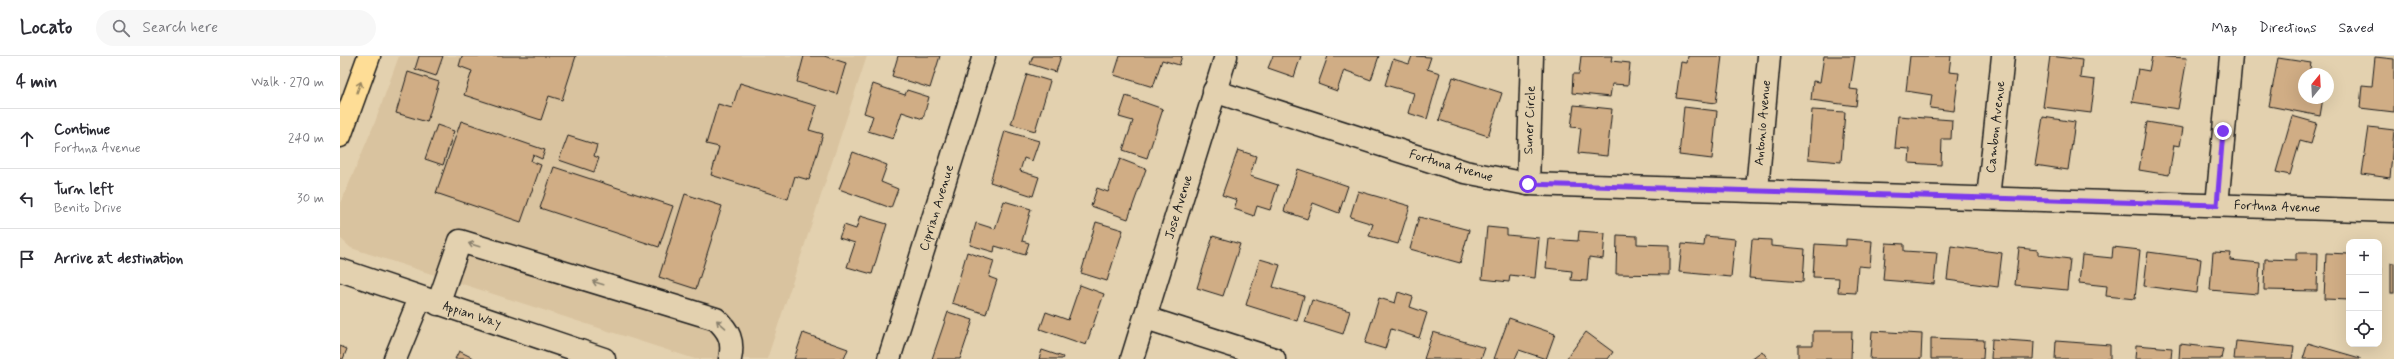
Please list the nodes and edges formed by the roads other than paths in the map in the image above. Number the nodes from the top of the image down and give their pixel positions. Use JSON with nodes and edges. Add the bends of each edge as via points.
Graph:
{"nodes":[{"id":1,"x":369,"y":56,"type":"edge"},
{"id":2,"x":984,"y":56,"type":"edge"},
{"id":3,"x":1226,"y":56,"type":"edge"},
{"id":4,"x":1532,"y":56,"type":"edge"},
{"id":5,"x":1770,"y":56,"type":"edge"},
{"id":6,"x":2003,"y":56,"type":"edge"},
{"id":7,"x":2231,"y":56,"type":"edge"},
{"id":8,"x":1214,"y":91,"type":"junction"},
{"id":9,"x":340,"y":136,"type":"edge"},
{"id":10,"x":1528,"y":184,"type":"junction"},
{"id":11,"x":1757,"y":190,"type":"junction"},
{"id":12,"x":1988,"y":198,"type":"junction"},
{"id":13,"x":2217,"y":205,"type":"junction"},
{"id":14,"x":2394,"y":211,"type":"edge"},
{"id":15,"x":340,"y":270,"type":"edge"},
{"id":16,"x":429,"y":301,"type":"junction"},
{"id":17,"x":1146,"y":318,"type":"junction"},
{"id":18,"x":395,"y":359,"type":"edge"},
{"id":19,"x":604,"y":359,"type":"edge"},
{"id":20,"x":730,"y":359,"type":"edge"},
{"id":21,"x":890,"y":359,"type":"edge"},
{"id":22,"x":1132,"y":359,"type":"edge"},
{"id":23,"x":1274,"y":359,"type":"edge"}],
"edges":[{"from":9,"to":1,"type":"main road","one_way":true},
{"from":2,"to":21,"type":"street","name":"Ciprian Avenue"},
{"from":3,"to":8,"type":"street","name":"Jose Avenue"},
{"from":4,"to":10,"type":"street","name":"Suner Circle"},
{"from":5,"to":11,"type":"street","name":"Antonio Avenue"},
{"from":6,"to":12,"type":"street","name":"Cambon Avenue"},
{"from":7,"to":13,"type":"street"},
{"from":8,"to":10,"type":"street","name":"Fortuna Avenue","via":[[1465,172]]},
{"from":8,"to":17,"type":"street","name":"Jose Avenue"},
{"from":10,"to":11,"type":"street","name":"Fortuna Avenue"},
{"from":11,"to":12,"type":"street","name":"Fortuna Avenue"},
{"from":12,"to":13,"type":"street","name":"Fortuna Avenue"},
{"from":13,"to":14,"type":"street","name":"Fortuna Avenue"},
{"from":15,"to":16,"type":"street","name":"Appian Way"},
{"from":16,"to":18,"type":"street"},
{"from":16,"to":19,"type":"street","name":"Appian Way"},
{"from":20,"to":16,"type":"street","one_way":true,"via":[[732,351],[728,330],[716,320],[460,241]]},
{"from":17,"to":22,"type":"street","name":"Jose Avenue"},
{"from":17,"to":23,"type":"street"}]}
